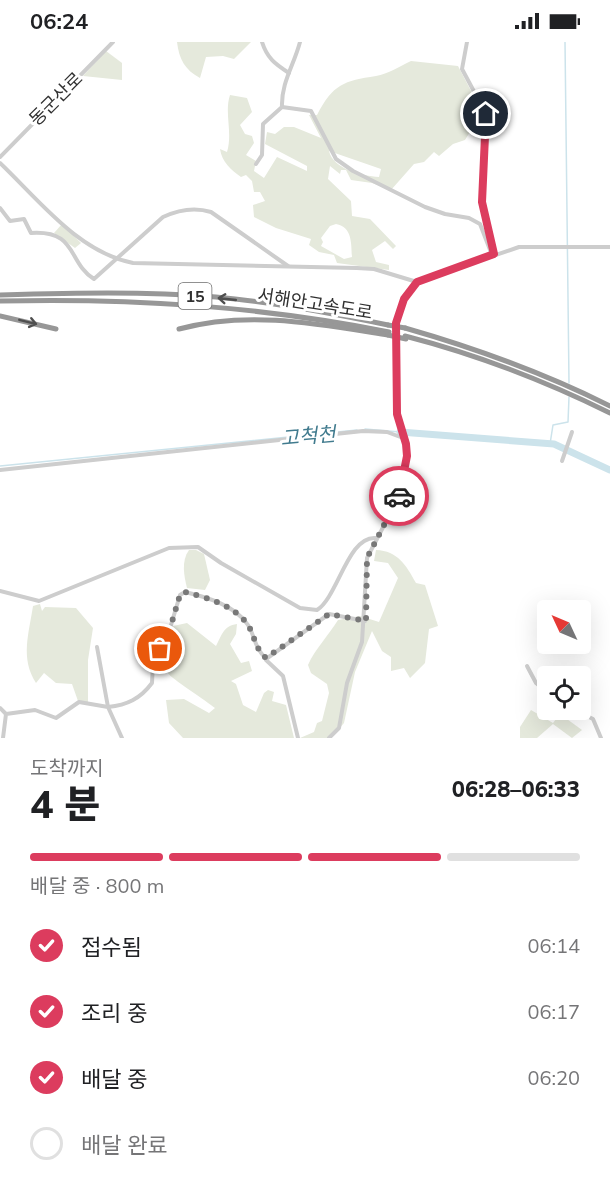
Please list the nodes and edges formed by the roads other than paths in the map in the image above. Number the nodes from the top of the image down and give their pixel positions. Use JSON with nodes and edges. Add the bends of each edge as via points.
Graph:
{"nodes":[{"id":1,"x":113,"y":42,"type":"edge"},
{"id":2,"x":262,"y":42,"type":"edge"},
{"id":3,"x":300,"y":42,"type":"edge"},
{"id":4,"x":467,"y":42,"type":"edge"},
{"id":5,"x":289,"y":73,"type":"junction"},
{"id":6,"x":282,"y":107,"type":"junction"},
{"id":7,"x":0,"y":157,"type":"edge"},
{"id":8,"x":0,"y":164,"type":"edge"},
{"id":9,"x":256,"y":164,"type":"dead end"},
{"id":10,"x":0,"y":208,"type":"edge"},
{"id":11,"x":610,"y":247,"type":"edge"},
{"id":12,"x":493,"y":254,"type":"junction"},
{"id":13,"x":115,"y":259,"type":"junction"},
{"id":14,"x":288,"y":266,"type":"junction"},
{"id":15,"x":417,"y":282,"type":"junction"},
{"id":16,"x":0,"y":295,"type":"edge"},
{"id":17,"x":0,"y":301,"type":"edge"},
{"id":18,"x":0,"y":316,"type":"edge"},
{"id":19,"x":178,"y":329,"type":"dead end"},
{"id":20,"x":56,"y":330,"type":"dead end"},
{"id":21,"x":388,"y":331,"type":"junction"},
{"id":22,"x":610,"y":406,"type":"edge"},
{"id":23,"x":610,"y":413,"type":"edge"},
{"id":24,"x":572,"y":432,"type":"dead end"},
{"id":25,"x":403,"y":437,"type":"junction"},
{"id":26,"x":563,"y":459,"type":"dead end"},
{"id":27,"x":0,"y":470,"type":"edge"},
{"id":28,"x":376,"y":538,"type":"junction"},
{"id":29,"x":0,"y":591,"type":"edge"},
{"id":30,"x":366,"y":621,"type":"junction"},
{"id":31,"x":97,"y":647,"type":"dead end"},
{"id":32,"x":266,"y":660,"type":"dead end"},
{"id":33,"x":527,"y":666,"type":"dead end"},
{"id":34,"x":537,"y":684,"type":"edge"},
{"id":35,"x":108,"y":707,"type":"junction"},
{"id":36,"x":0,"y":708,"type":"edge"},
{"id":37,"x":6,"y":714,"type":"junction"},
{"id":38,"x":591,"y":718,"type":"edge"},
{"id":39,"x":3,"y":738,"type":"edge"},
{"id":40,"x":123,"y":738,"type":"edge"},
{"id":41,"x":298,"y":738,"type":"edge"},
{"id":42,"x":328,"y":738,"type":"edge"},
{"id":43,"x":601,"y":738,"type":"edge"}],
"edges":[{"from":1,"to":7,"type":"street","name":"동군산로"},
{"from":2,"to":5,"type":"street","via":[[274,64]]},
{"from":3,"to":5,"type":"street"},
{"from":4,"to":12,"type":"street","via":[[462,69],[486,114],[482,202]]},
{"from":5,"to":6,"type":"street","via":[[282,90]]},
{"from":6,"to":9,"type":"street","via":[[263,124],[262,155]]},
{"from":6,"to":12,"type":"street","via":[[311,111],[336,159],[353,171],[425,207],[480,224]]},
{"from":8,"to":13,"type":"street","via":[[83,242]]},
{"from":10,"to":13,"type":"street","via":[[10,221],[24,219],[31,233],[54,236],[72,248],[84,273],[94,279]]},
{"from":11,"to":12,"type":"street","via":[[519,247]]},
{"from":12,"to":15,"type":"street"},
{"from":13,"to":14,"type":"street","via":[[133,263]]},
{"from":13,"to":14,"type":"street","via":[[163,217],[200,209],[211,212]]},
{"from":14,"to":15,"type":"street","via":[[374,269]]},
{"from":15,"to":25,"type":"street","via":[[404,299],[396,323],[397,414]]},
{"from":21,"to":16,"type":"highway","name":"서해안고속도로","number":"15","one_way":true,"via":[[283,305],[216,297],[123,293]]},
{"from":17,"to":21,"type":"highway","name":"서해안고속도로","number":"15","via":[[134,300],[215,305],[285,312]]},
{"from":18,"to":20,"type":"highway","one_way":true},
{"from":19,"to":21,"type":"highway","via":[[202,322],[280,320]]},
{"from":21,"to":22,"type":"highway","name":"서해안고속도로","number":"15","bridge":true,"via":[[405,328],[477,351],[572,387]]},
{"from":21,"to":23,"type":"highway","bridge":true,"via":[[433,343],[559,389]]},
{"from":24,"to":26,"type":"street"},
{"from":25,"to":27,"type":"street","via":[[363,431]]},
{"from":25,"to":28,"type":"street","via":[[407,456],[401,493]]},
{"from":28,"to":29,"type":"street","via":[[359,545],[332,593],[317,610],[300,608],[198,547],[188,545],[169,548],[39,601]]},
{"from":28,"to":30,"type":"street","via":[[367,558]]},
{"from":30,"to":35,"type":"street","via":[[329,614],[266,658],[257,650],[249,627],[238,615],[225,606],[185,592],[180,595],[168,635],[153,663],[152,683],[133,701]]},
{"from":30,"to":42,"type":"street","via":[[347,683],[339,728]]},
{"from":31,"to":35,"type":"street"},
{"from":32,"to":41,"type":"street","via":[[283,676]]},
{"from":33,"to":34,"type":"street"},
{"from":35,"to":37,"type":"street","via":[[75,703],[56,718],[35,710]]},
{"from":35,"to":40,"type":"street"},
{"from":36,"to":37,"type":"street"},
{"from":37,"to":39,"type":"street"},
{"from":38,"to":43,"type":"street"}]}
